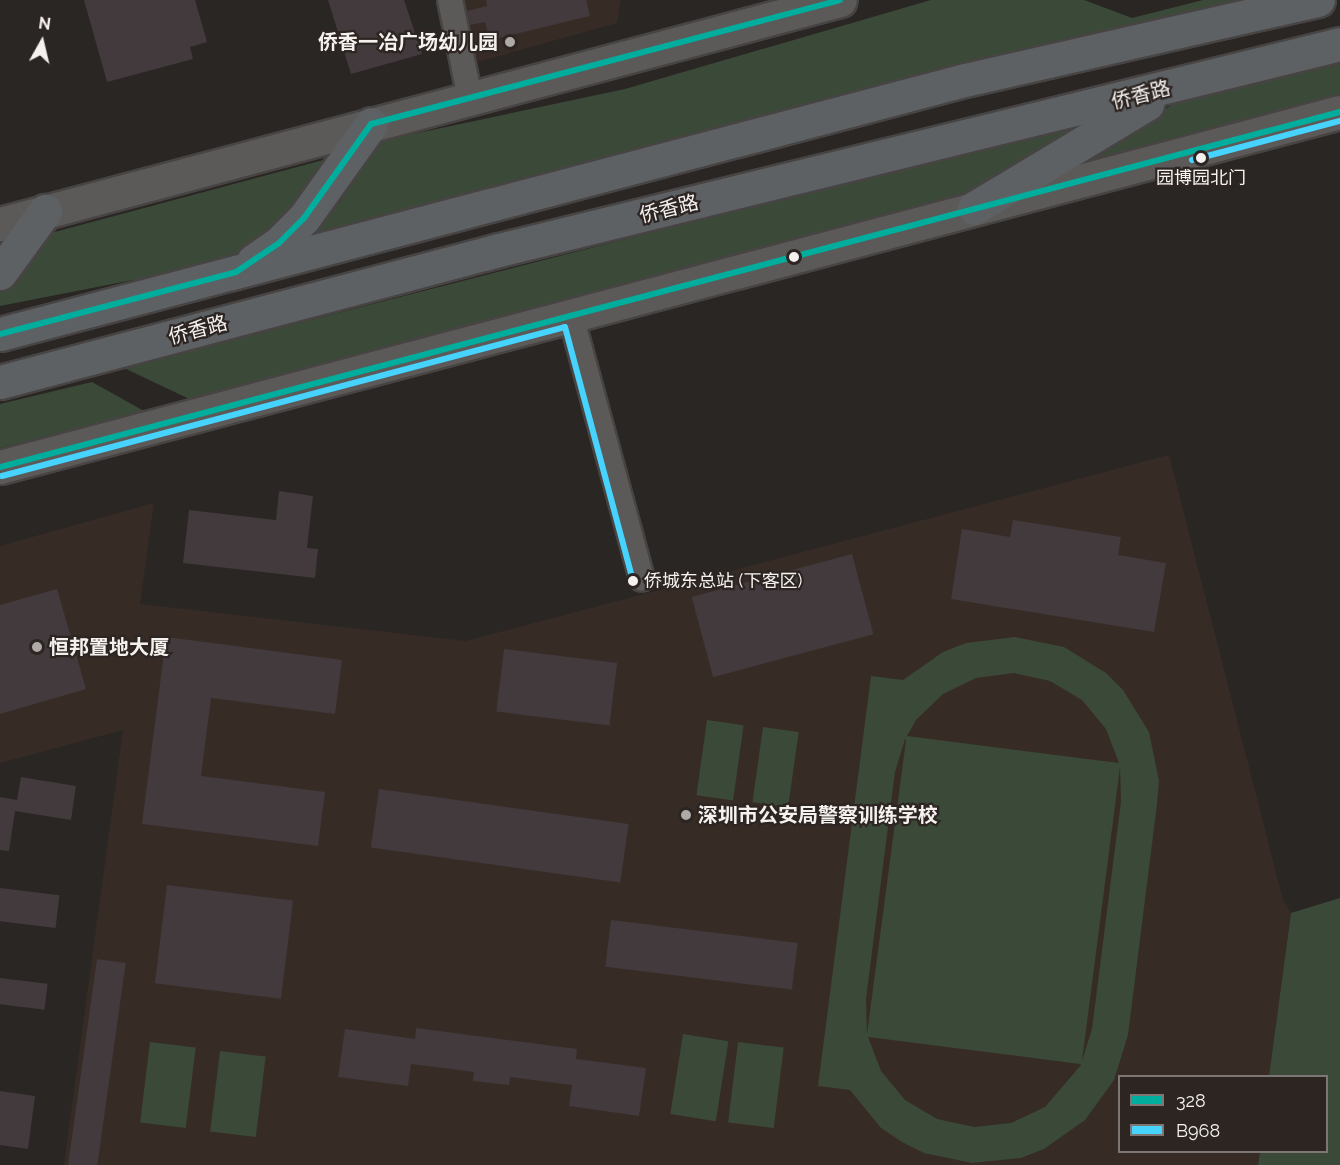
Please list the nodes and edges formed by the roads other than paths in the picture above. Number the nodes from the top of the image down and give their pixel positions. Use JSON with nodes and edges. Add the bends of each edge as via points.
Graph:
{"nodes":[{"id":1,"x":450,"y":0,"type":"edge"},
{"id":2,"x":840,"y":0,"type":"edge"},
{"id":3,"x":1318,"y":0,"type":"edge"},
{"id":4,"x":1340,"y":44,"type":"edge"},
{"id":5,"x":1176,"y":87,"type":"junction"},
{"id":6,"x":470,"y":98,"type":"junction"},
{"id":7,"x":1340,"y":112,"type":"edge"},
{"id":8,"x":371,"y":124,"type":"junction"},
{"id":9,"x":974,"y":208,"type":"junction"},
{"id":10,"x":45,"y":211,"type":"junction"},
{"id":11,"x":0,"y":224,"type":"edge"},
{"id":12,"x":236,"y":272,"type":"junction"},
{"id":13,"x":0,"y":273,"type":"edge"},
{"id":14,"x":571,"y":316,"type":"junction"},
{"id":15,"x":0,"y":334,"type":"edge"},
{"id":16,"x":0,"y":382,"type":"edge"},
{"id":17,"x":0,"y":467,"type":"edge"},
{"id":18,"x":642,"y":579,"type":"dead end"}],
"edges":[{"from":1,"to":6,"type":"street"},
{"from":2,"to":6,"type":"main road"},
{"from":3,"to":12,"type":"main road","via":[[965,80]]},
{"from":4,"to":5,"type":"main road","name":"侨香路"},
{"from":5,"to":9,"type":"main road"},
{"from":5,"to":16,"type":"main road","name":"侨香路","via":[[499,250]]},
{"from":6,"to":8,"type":"main road"},
{"from":7,"to":9,"type":"main road"},
{"from":8,"to":10,"type":"main road"},
{"from":8,"to":12,"type":"main road","via":[[304,218],[279,243]]},
{"from":9,"to":14,"type":"main road"},
{"from":10,"to":11,"type":"main road"},
{"from":10,"to":13,"type":"main road"},
{"from":12,"to":15,"type":"main road"},
{"from":14,"to":17,"type":"main road"},
{"from":14,"to":18,"type":"street"}]}
